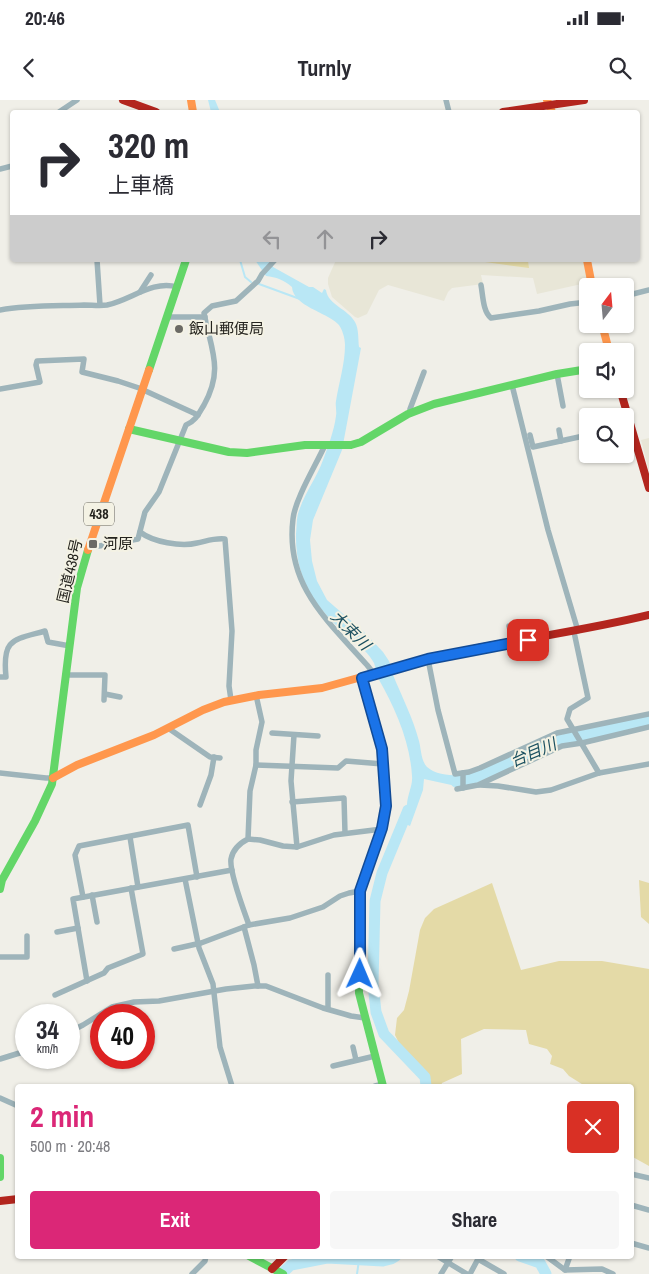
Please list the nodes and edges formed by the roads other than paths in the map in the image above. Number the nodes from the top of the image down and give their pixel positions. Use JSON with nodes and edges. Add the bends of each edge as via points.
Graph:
{"nodes":[{"id":1,"x":76,"y":100,"type":"edge"},
{"id":2,"x":123,"y":100,"type":"edge"},
{"id":3,"x":584,"y":100,"type":"edge"},
{"id":4,"x":549,"y":106,"type":"edge"},
{"id":5,"x":62,"y":110,"type":"edge"},
{"id":6,"x":150,"y":110,"type":"edge"},
{"id":7,"x":518,"y":110,"type":"edge"},
{"id":8,"x":97,"y":262,"type":"edge"},
{"id":9,"x":185,"y":262,"type":"edge"},
{"id":10,"x":273,"y":262,"type":"edge"},
{"id":11,"x":587,"y":262,"type":"edge"},
{"id":12,"x":151,"y":276,"type":"dead end"},
{"id":13,"x":590,"y":278,"type":"edge"},
{"id":14,"x":481,"y":285,"type":"dead end"},
{"id":15,"x":177,"y":287,"type":"junction"},
{"id":16,"x":649,"y":290,"type":"edge"},
{"id":17,"x":140,"y":292,"type":"junction"},
{"id":18,"x":634,"y":294,"type":"edge"},
{"id":19,"x":579,"y":303,"type":"edge"},
{"id":20,"x":100,"y":305,"type":"junction"},
{"id":21,"x":0,"y":310,"type":"edge"},
{"id":22,"x":167,"y":317,"type":"junction"},
{"id":23,"x":205,"y":317,"type":"junction"},
{"id":24,"x":579,"y":370,"type":"edge"},
{"id":25,"x":424,"y":372,"type":"dead end"},
{"id":26,"x":557,"y":374,"type":"junction"},
{"id":27,"x":512,"y":385,"type":"junction"},
{"id":28,"x":0,"y":389,"type":"edge"},
{"id":29,"x":143,"y":390,"type":"junction"},
{"id":30,"x":563,"y":406,"type":"dead end"},
{"id":31,"x":410,"y":414,"type":"junction"},
{"id":32,"x":198,"y":415,"type":"junction"},
{"id":33,"x":128,"y":428,"type":"junction"},
{"id":34,"x":558,"y":430,"type":"dead end"},
{"id":35,"x":530,"y":435,"type":"dead end"},
{"id":36,"x":579,"y":438,"type":"edge"},
{"id":37,"x":179,"y":441,"type":"junction"},
{"id":38,"x":561,"y":441,"type":"junction"},
{"id":39,"x":634,"y":444,"type":"edge"},
{"id":40,"x":327,"y":445,"type":"junction"},
{"id":41,"x":649,"y":488,"type":"edge"},
{"id":42,"x":140,"y":532,"type":"junction"},
{"id":43,"x":88,"y":548,"type":"junction"},
{"id":44,"x":649,"y":615,"type":"edge"},
{"id":45,"x":509,"y":626,"type":"dead end"},
{"id":46,"x":576,"y":632,"type":"junction"},
{"id":47,"x":513,"y":642,"type":"junction"},
{"id":48,"x":70,"y":646,"type":"junction"},
{"id":49,"x":428,"y":659,"type":"junction"},
{"id":50,"x":374,"y":674,"type":"junction"},
{"id":51,"x":66,"y":675,"type":"junction"},
{"id":52,"x":0,"y":677,"type":"edge"},
{"id":53,"x":362,"y":678,"type":"junction"},
{"id":54,"x":256,"y":695,"type":"junction"},
{"id":55,"x":120,"y":697,"type":"dead end"},
{"id":56,"x":231,"y":700,"type":"junction"},
{"id":57,"x":649,"y":714,"type":"edge"},
{"id":58,"x":649,"y":727,"type":"edge"},
{"id":59,"x":168,"y":728,"type":"junction"},
{"id":60,"x":574,"y":731,"type":"junction"},
{"id":61,"x":272,"y":733,"type":"dead end"},
{"id":62,"x":294,"y":735,"type":"junction"},
{"id":63,"x":318,"y":736,"type":"dead end"},
{"id":64,"x":581,"y":742,"type":"junction"},
{"id":65,"x":383,"y":764,"type":"junction"},
{"id":66,"x":649,"y":764,"type":"edge"},
{"id":67,"x":256,"y":765,"type":"junction"},
{"id":68,"x":292,"y":766,"type":"junction"},
{"id":69,"x":0,"y":773,"type":"edge"},
{"id":70,"x":599,"y":773,"type":"junction"},
{"id":71,"x":463,"y":774,"type":"junction"},
{"id":72,"x":53,"y":778,"type":"junction"},
{"id":73,"x":478,"y":785,"type":"junction"},
{"id":74,"x":292,"y":802,"type":"junction"},
{"id":75,"x":200,"y":804,"type":"dead end"},
{"id":76,"x":382,"y":828,"type":"junction"},
{"id":77,"x":345,"y":833,"type":"junction"},
{"id":78,"x":130,"y":836,"type":"junction"},
{"id":79,"x":248,"y":838,"type":"junction"},
{"id":80,"x":297,"y":847,"type":"junction"},
{"id":81,"x":232,"y":870,"type":"junction"},
{"id":82,"x":196,"y":877,"type":"junction"},
{"id":83,"x":185,"y":879,"type":"junction"},
{"id":84,"x":138,"y":887,"type":"junction"},
{"id":85,"x":131,"y":888,"type":"junction"},
{"id":86,"x":0,"y":889,"type":"edge"},
{"id":87,"x":360,"y":891,"type":"junction"},
{"id":88,"x":92,"y":895,"type":"junction"},
{"id":89,"x":83,"y":897,"type":"junction"},
{"id":90,"x":97,"y":922,"type":"dead end"},
{"id":91,"x":246,"y":926,"type":"junction"},
{"id":92,"x":78,"y":928,"type":"junction"},
{"id":93,"x":57,"y":932,"type":"dead end"},
{"id":94,"x":27,"y":936,"type":"dead end"},
{"id":95,"x":198,"y":944,"type":"junction"},
{"id":96,"x":174,"y":949,"type":"dead end"},
{"id":97,"x":0,"y":957,"type":"edge"},
{"id":98,"x":328,"y":975,"type":"dead end"},
{"id":99,"x":87,"y":981,"type":"junction"},
{"id":100,"x":258,"y":986,"type":"junction"},
{"id":101,"x":214,"y":991,"type":"junction"},
{"id":102,"x":55,"y":995,"type":"dead end"},
{"id":103,"x":328,"y":1009,"type":"junction"},
{"id":104,"x":365,"y":1018,"type":"junction"},
{"id":105,"x":80,"y":1027,"type":"edge"},
{"id":106,"x":353,"y":1047,"type":"dead end"},
{"id":107,"x":15,"y":1055,"type":"edge"},
{"id":108,"x":375,"y":1056,"type":"junction"},
{"id":109,"x":0,"y":1060,"type":"edge"},
{"id":110,"x":356,"y":1060,"type":"junction"},
{"id":111,"x":333,"y":1066,"type":"dead end"},
{"id":112,"x":231,"y":1084,"type":"edge"},
{"id":113,"x":380,"y":1084,"type":"edge"},
{"id":114,"x":0,"y":1098,"type":"edge"},
{"id":115,"x":15,"y":1105,"type":"edge"},
{"id":116,"x":0,"y":1158,"type":"edge"},
{"id":117,"x":634,"y":1175,"type":"edge"},
{"id":118,"x":0,"y":1176,"type":"edge"},
{"id":119,"x":649,"y":1178,"type":"edge"},
{"id":120,"x":15,"y":1199,"type":"edge"},
{"id":121,"x":0,"y":1201,"type":"edge"},
{"id":122,"x":634,"y":1206,"type":"edge"},
{"id":123,"x":649,"y":1210,"type":"edge"},
{"id":124,"x":634,"y":1244,"type":"edge"},
{"id":125,"x":649,"y":1248,"type":"edge"},
{"id":126,"x":205,"y":1259,"type":"edge"},
{"id":127,"x":255,"y":1259,"type":"edge"},
{"id":128,"x":282,"y":1259,"type":"edge"},
{"id":129,"x":442,"y":1259,"type":"edge"},
{"id":130,"x":450,"y":1259,"type":"edge"},
{"id":131,"x":550,"y":1259,"type":"edge"},
{"id":132,"x":569,"y":1259,"type":"edge"},
{"id":133,"x":448,"y":1263,"type":"junction"},
{"id":134,"x":565,"y":1270,"type":"junction"},
{"id":135,"x":277,"y":1271,"type":"edge"},
{"id":136,"x":192,"y":1274,"type":"edge"},
{"id":137,"x":441,"y":1274,"type":"edge"},
{"id":138,"x":469,"y":1274,"type":"edge"},
{"id":139,"x":504,"y":1274,"type":"edge"},
{"id":140,"x":613,"y":1274,"type":"edge"}],
"edges":[{"from":1,"to":5,"type":"street"},
{"from":2,"to":6,"type":"main road"},
{"from":3,"to":4,"type":"main road"},
{"from":4,"to":7,"type":"main road"},
{"from":8,"to":20,"type":"street"},
{"from":9,"to":15,"type":"main road","name":"国道438号","number":"438"},
{"from":10,"to":23,"type":"street","via":[[236,301],[212,306]]},
{"from":11,"to":13,"type":"main road"},
{"from":12,"to":17,"type":"street"},
{"from":14,"to":19,"type":"street","via":[[488,317],[491,318]]},
{"from":15,"to":17,"type":"street","via":[[159,286]]},
{"from":15,"to":22,"type":"main road","name":"国道438号","number":"438"},
{"from":16,"to":18,"type":"street"},
{"from":17,"to":20,"type":"street"},
{"from":20,"to":21,"type":"street"},
{"from":22,"to":23,"type":"street"},
{"from":22,"to":29,"type":"main road","name":"国道438号","number":"438"},
{"from":23,"to":32,"type":"street","via":[[215,378],[211,393]]},
{"from":24,"to":26,"type":"main road"},
{"from":25,"to":31,"type":"street"},
{"from":26,"to":27,"type":"main road"},
{"from":26,"to":30,"type":"street"},
{"from":27,"to":31,"type":"main road","via":[[434,404]]},
{"from":27,"to":46,"type":"street"},
{"from":28,"to":29,"type":"street","via":[[40,382],[37,361],[84,359],[82,372],[118,380]]},
{"from":29,"to":32,"type":"street"},
{"from":29,"to":33,"type":"main road","name":"国道438号","number":"438"},
{"from":31,"to":40,"type":"main road","via":[[361,442]]},
{"from":32,"to":37,"type":"street","via":[[186,425]]},
{"from":33,"to":37,"type":"main road"},
{"from":33,"to":43,"type":"main road","name":"国道438号","number":"438"},
{"from":34,"to":38,"type":"street"},
{"from":35,"to":38,"type":"street","via":[[534,447]]},
{"from":36,"to":38,"type":"street"},
{"from":37,"to":40,"type":"main road","via":[[247,453]]},
{"from":37,"to":42,"type":"street","via":[[159,492],[145,512]]},
{"from":39,"to":41,"type":"main road"},
{"from":40,"to":50,"type":"street","via":[[299,498],[293,519],[295,563],[313,604]]},
{"from":42,"to":43,"type":"street","via":[[138,539]]},
{"from":42,"to":56,"type":"street","via":[[147,538],[162,542],[195,544],[224,539],[232,631]]},
{"from":43,"to":48,"type":"main road","name":"国道438号","number":"438","via":[[77,588]]},
{"from":44,"to":46,"type":"main road"},
{"from":45,"to":47,"type":"street"},
{"from":46,"to":47,"type":"main road"},
{"from":46,"to":60,"type":"street","via":[[588,698],[568,711],[567,719]]},
{"from":47,"to":49,"type":"main road"},
{"from":48,"to":51,"type":"main road","name":"国道438号","number":"438"},
{"from":48,"to":52,"type":"street","via":[[48,642],[45,630],[12,641],[6,653],[6,677]]},
{"from":49,"to":50,"type":"main road"},
{"from":49,"to":71,"type":"street","via":[[455,774]]},
{"from":50,"to":53,"type":"main road"},
{"from":51,"to":55,"type":"street","via":[[105,675],[104,697]]},
{"from":51,"to":72,"type":"main road","name":"国道438号","number":"438"},
{"from":53,"to":54,"type":"main road","via":[[315,689]]},
{"from":53,"to":65,"type":"main road"},
{"from":54,"to":56,"type":"main road"},
{"from":54,"to":67,"type":"street","via":[[262,722]]},
{"from":56,"to":59,"type":"main road"},
{"from":57,"to":60,"type":"street"},
{"from":58,"to":64,"type":"street"},
{"from":59,"to":72,"type":"main road","via":[[67,768]]},
{"from":59,"to":75,"type":"street","via":[[210,757],[217,758]]},
{"from":60,"to":64,"type":"street"},
{"from":60,"to":71,"type":"street","via":[[557,733]]},
{"from":61,"to":62,"type":"street"},
{"from":62,"to":63,"type":"street"},
{"from":62,"to":68,"type":"street"},
{"from":64,"to":70,"type":"street"},
{"from":64,"to":73,"type":"street","via":[[562,746]]},
{"from":65,"to":68,"type":"street","via":[[346,761],[338,768]]},
{"from":65,"to":76,"type":"main road","via":[[386,806]]},
{"from":66,"to":70,"type":"street"},
{"from":67,"to":68,"type":"street"},
{"from":67,"to":79,"type":"street","via":[[250,791]]},
{"from":68,"to":74,"type":"street"},
{"from":69,"to":72,"type":"street"},
{"from":70,"to":73,"type":"street","via":[[536,792]]},
{"from":71,"to":73,"type":"street","via":[[461,788]]},
{"from":72,"to":86,"type":"main road","name":"国道438号","number":"438","via":[[44,804]]},
{"from":74,"to":77,"type":"street","via":[[344,798]]},
{"from":74,"to":80,"type":"street"},
{"from":76,"to":77,"type":"street"},
{"from":76,"to":87,"type":"main road"},
{"from":77,"to":80,"type":"street"},
{"from":78,"to":82,"type":"street","via":[[188,825]]},
{"from":78,"to":84,"type":"street"},
{"from":78,"to":89,"type":"street","via":[[79,846],[75,855]]},
{"from":79,"to":80,"type":"street"},
{"from":79,"to":81,"type":"street","via":[[232,855]]},
{"from":81,"to":82,"type":"street"},
{"from":81,"to":91,"type":"street"},
{"from":82,"to":83,"type":"street"},
{"from":83,"to":84,"type":"street"},
{"from":83,"to":95,"type":"street"},
{"from":84,"to":85,"type":"street"},
{"from":85,"to":88,"type":"street"},
{"from":85,"to":99,"type":"street","via":[[143,954],[108,968]]},
{"from":87,"to":91,"type":"street","via":[[340,896],[323,907],[290,918]]},
{"from":87,"to":104,"type":"main road","via":[[359,993]]},
{"from":88,"to":89,"type":"street"},
{"from":88,"to":90,"type":"street"},
{"from":89,"to":92,"type":"street","via":[[73,899]]},
{"from":91,"to":95,"type":"street"},
{"from":91,"to":100,"type":"street"},
{"from":92,"to":93,"type":"street"},
{"from":92,"to":99,"type":"street"},
{"from":94,"to":97,"type":"street","via":[[27,957]]},
{"from":95,"to":96,"type":"street"},
{"from":95,"to":101,"type":"street"},
{"from":98,"to":103,"type":"street"},
{"from":99,"to":102,"type":"street"},
{"from":100,"to":101,"type":"street"},
{"from":100,"to":103,"type":"street"},
{"from":101,"to":105,"type":"street","via":[[112,1007]]},
{"from":101,"to":112,"type":"street","via":[[220,1047]]},
{"from":103,"to":104,"type":"street"},
{"from":104,"to":108,"type":"main road"},
{"from":106,"to":110,"type":"street"},
{"from":107,"to":109,"type":"street"},
{"from":108,"to":110,"type":"street"},
{"from":108,"to":113,"type":"main road"},
{"from":110,"to":111,"type":"street"},
{"from":114,"to":115,"type":"street"},
{"from":116,"to":118,"type":"main road"},
{"from":117,"to":119,"type":"street"},
{"from":120,"to":121,"type":"main road"},
{"from":122,"to":123,"type":"street"},
{"from":124,"to":125,"type":"street"},
{"from":126,"to":136,"type":"street"},
{"from":127,"to":135,"type":"main road"},
{"from":128,"to":135,"type":"main road"},
{"from":129,"to":133,"type":"street"},
{"from":130,"to":133,"type":"street"},
{"from":131,"to":134,"type":"street"},
{"from":132,"to":134,"type":"street"},
{"from":133,"to":137,"type":"street"},
{"from":133,"to":138,"type":"street"},
{"from":134,"to":140,"type":"street","via":[[602,1269]]},
{"from":138,"to":139,"type":"street","via":[[478,1259]]}]}
